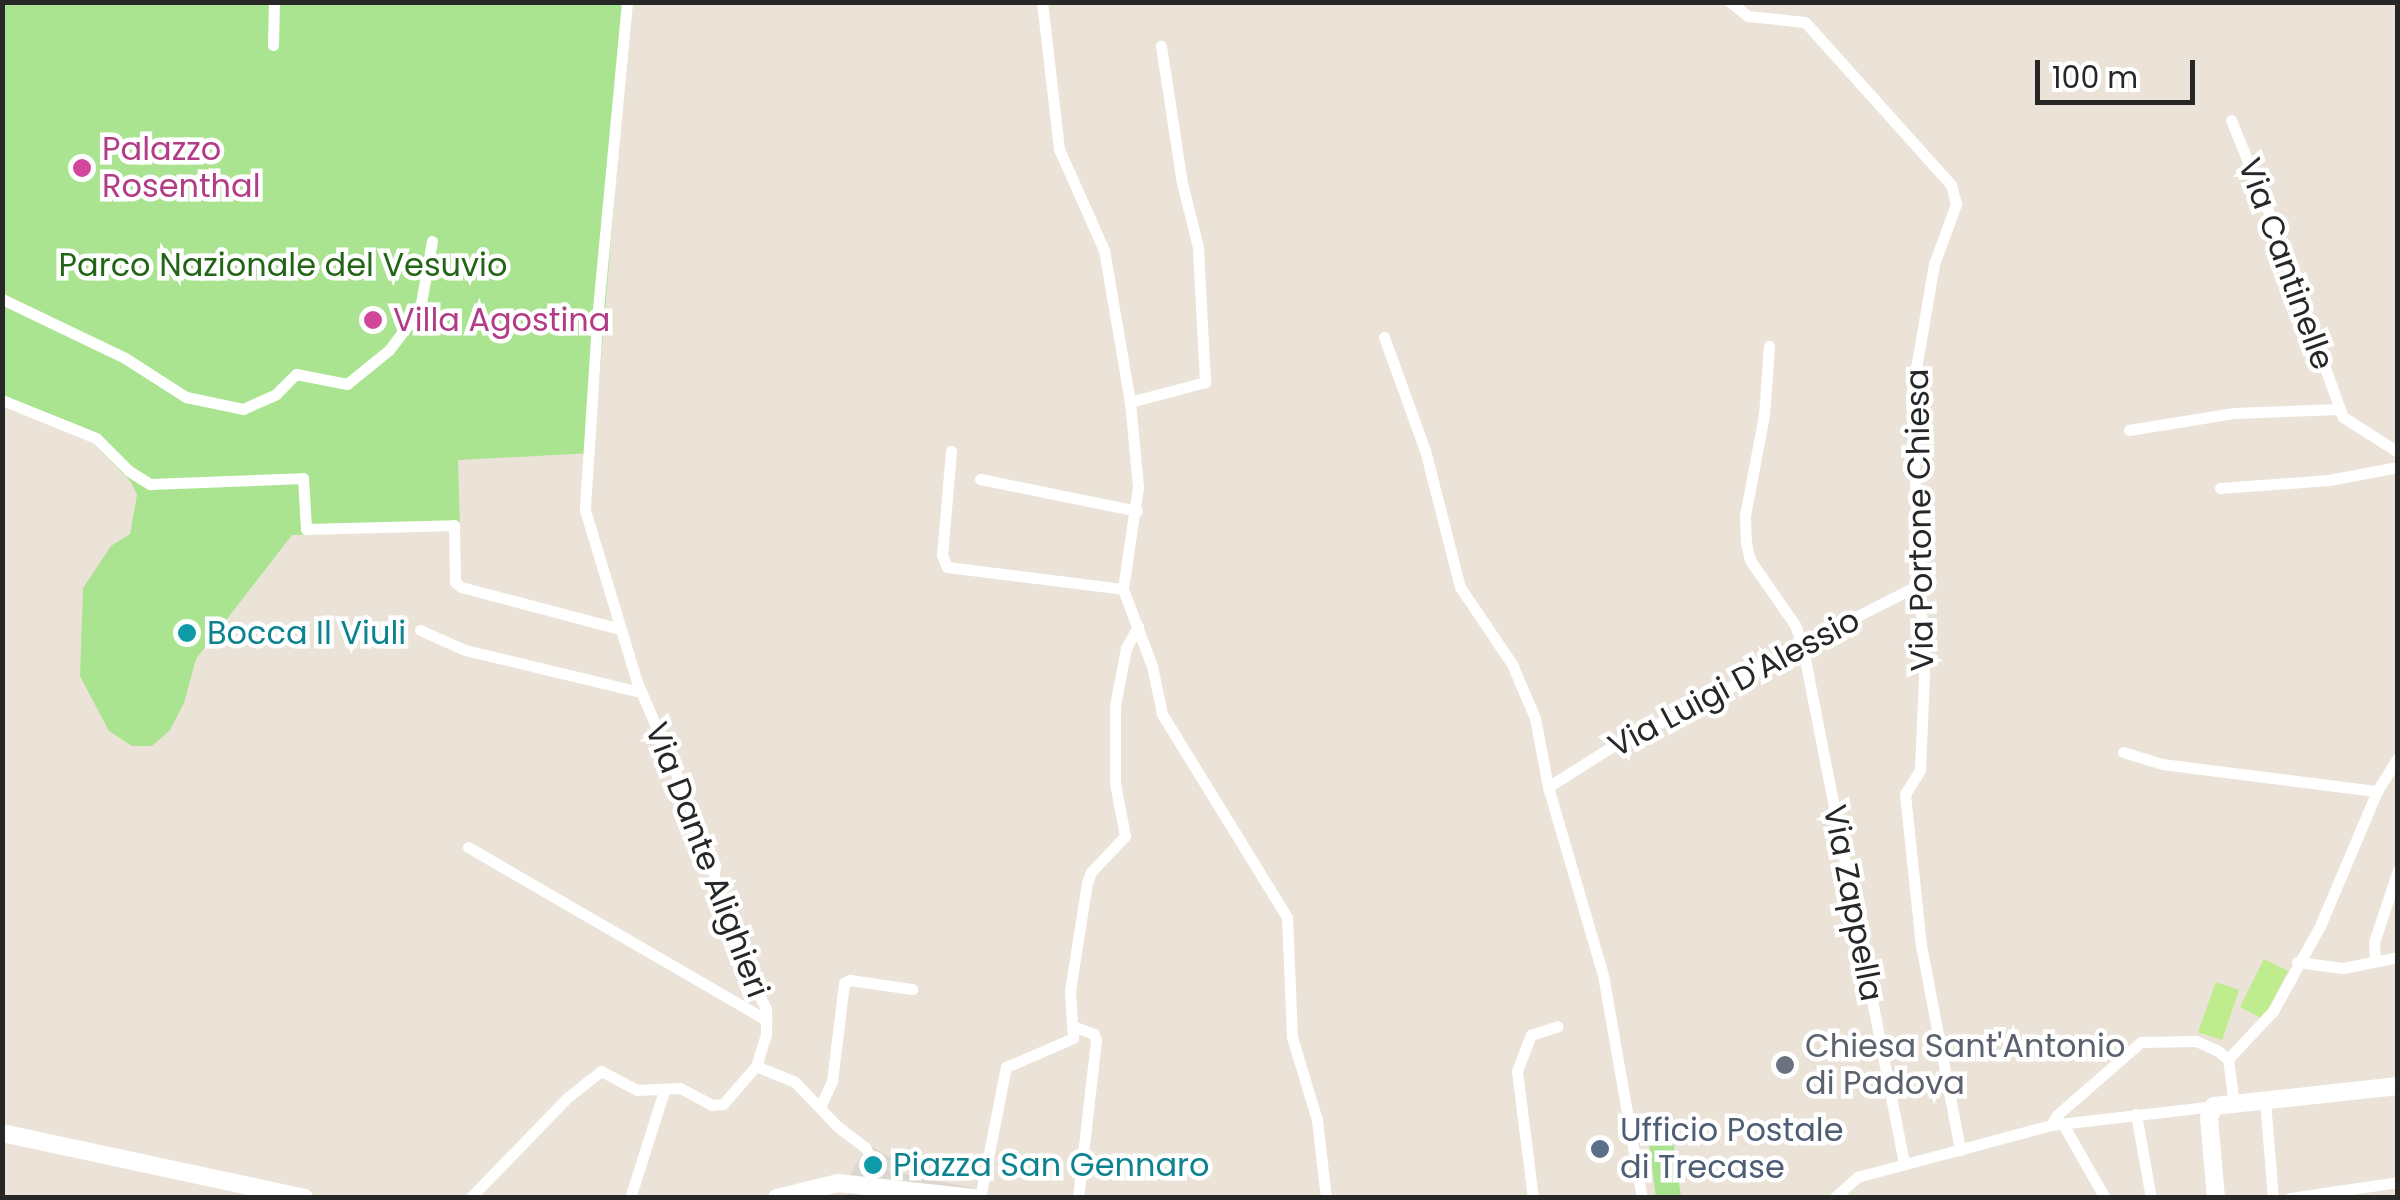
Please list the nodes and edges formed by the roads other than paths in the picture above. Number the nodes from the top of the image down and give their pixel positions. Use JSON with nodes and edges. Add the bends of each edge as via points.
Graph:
{"nodes":[{"id":1,"x":274,"y":2,"type":"edge"},
{"id":2,"x":627,"y":2,"type":"edge"},
{"id":3,"x":1042,"y":2,"type":"edge"},
{"id":4,"x":1730,"y":2,"type":"edge"},
{"id":5,"x":273,"y":45,"type":"dead end"},
{"id":6,"x":1161,"y":46,"type":"dead end"},
{"id":7,"x":2231,"y":120,"type":"dead end"},
{"id":8,"x":432,"y":241,"type":"dead end"},
{"id":9,"x":2,"y":299,"type":"edge"},
{"id":10,"x":1384,"y":337,"type":"dead end"},
{"id":11,"x":1769,"y":346,"type":"dead end"},
{"id":12,"x":2,"y":400,"type":"edge"},
{"id":13,"x":1130,"y":402,"type":"junction"},
{"id":14,"x":2339,"y":409,"type":"junction"},
{"id":15,"x":2129,"y":430,"type":"dead end"},
{"id":16,"x":951,"y":451,"type":"dead end"},
{"id":17,"x":2398,"y":452,"type":"edge"},
{"id":18,"x":2398,"y":468,"type":"edge"},
{"id":19,"x":980,"y":479,"type":"dead end"},
{"id":20,"x":2220,"y":488,"type":"dead end"},
{"id":21,"x":1136,"y":511,"type":"junction"},
{"id":22,"x":1922,"y":584,"type":"junction"},
{"id":23,"x":1124,"y":589,"type":"junction"},
{"id":24,"x":1138,"y":626,"type":"junction"},
{"id":25,"x":620,"y":629,"type":"junction"},
{"id":26,"x":420,"y":630,"type":"dead end"},
{"id":27,"x":1802,"y":644,"type":"junction"},
{"id":28,"x":640,"y":692,"type":"junction"},
{"id":29,"x":2123,"y":752,"type":"dead end"},
{"id":30,"x":2398,"y":758,"type":"edge"},
{"id":31,"x":1548,"y":787,"type":"junction"},
{"id":32,"x":2378,"y":791,"type":"junction"},
{"id":33,"x":468,"y":847,"type":"dead end"},
{"id":34,"x":2398,"y":870,"type":"edge"},
{"id":35,"x":2398,"y":956,"type":"edge"},
{"id":36,"x":2375,"y":961,"type":"junction"},
{"id":37,"x":2297,"y":962,"type":"junction"},
{"id":38,"x":912,"y":989,"type":"dead end"},
{"id":39,"x":767,"y":1020,"type":"junction"},
{"id":40,"x":1558,"y":1026,"type":"dead end"},
{"id":41,"x":1075,"y":1028,"type":"junction"},
{"id":42,"x":2228,"y":1059,"type":"junction"},
{"id":43,"x":756,"y":1066,"type":"junction"},
{"id":44,"x":2398,"y":1086,"type":"edge"},
{"id":45,"x":664,"y":1091,"type":"junction"},
{"id":46,"x":2265,"y":1100,"type":"junction"},
{"id":47,"x":2234,"y":1104,"type":"junction"},
{"id":48,"x":820,"y":1106,"type":"junction"},
{"id":49,"x":2214,"y":1106,"type":"junction"},
{"id":50,"x":2136,"y":1114,"type":"junction"},
{"id":51,"x":2058,"y":1126,"type":"junction"},
{"id":52,"x":2,"y":1132,"type":"edge"},
{"id":53,"x":1960,"y":1150,"type":"junction"},
{"id":54,"x":1904,"y":1163,"type":"junction"},
{"id":55,"x":2398,"y":1182,"type":"edge"},
{"id":56,"x":859,"y":1190,"type":"edge"},
{"id":57,"x":909,"y":1194,"type":"edge"},
{"id":58,"x":1840,"y":1195,"type":"edge"},
{"id":59,"x":304,"y":1198,"type":"edge"},
{"id":60,"x":470,"y":1198,"type":"edge"},
{"id":61,"x":630,"y":1198,"type":"edge"},
{"id":62,"x":777,"y":1198,"type":"edge"},
{"id":63,"x":977,"y":1198,"type":"edge"},
{"id":64,"x":1078,"y":1198,"type":"edge"},
{"id":65,"x":1326,"y":1198,"type":"edge"},
{"id":66,"x":1533,"y":1198,"type":"edge"},
{"id":67,"x":1642,"y":1198,"type":"edge"},
{"id":68,"x":2104,"y":1198,"type":"edge"},
{"id":69,"x":2152,"y":1198,"type":"edge"},
{"id":70,"x":2216,"y":1198,"type":"edge"},
{"id":71,"x":2273,"y":1198,"type":"edge"},
{"id":72,"x":2290,"y":1198,"type":"edge"}],
"edges":[{"from":1,"to":5,"type":"street"},
{"from":2,"to":25,"type":"street","name":"Via Dante Alighieri","via":[[585,487],[585,510]]},
{"from":3,"to":13,"type":"street","via":[[1060,149],[1104,250]]},
{"from":4,"to":22,"type":"street","name":"Via Portone Chiesa","via":[[1748,16],[1805,22],[1951,186],[1956,204],[1934,264],[1910,397]]},
{"from":6,"to":13,"type":"street","via":[[1198,247],[1206,382]]},
{"from":7,"to":14,"type":"street","name":"Via Cantinelle"},
{"from":8,"to":9,"type":"street","via":[[420,310],[390,350],[347,384],[296,374],[276,394],[243,409],[186,397],[125,358]]},
{"from":10,"to":31,"type":"street","via":[[1425,450],[1460,587],[1512,664],[1535,718]]},
{"from":11,"to":27,"type":"street","name":"Via Zappella","via":[[1744,516],[1746,543]]},
{"from":12,"to":25,"type":"street","via":[[96,438],[150,484],[303,478],[306,529],[454,525],[461,587]]},
{"from":13,"to":21,"type":"street"},
{"from":14,"to":15,"type":"street","name":"Via Cantinelle","via":[[2234,413]]},
{"from":14,"to":17,"type":"street","name":"Via Cantinelle","via":[[2350,425]]},
{"from":16,"to":23,"type":"street","via":[[942,554],[947,567]]},
{"from":18,"to":20,"type":"street"},
{"from":19,"to":21,"type":"street"},
{"from":21,"to":23,"type":"street"},
{"from":22,"to":27,"type":"street","name":"Via Luigi D'Alessio"},
{"from":22,"to":53,"type":"street","name":"Via Portone Chiesa","via":[[1920,770],[1906,786],[1906,810],[1921,946]]},
{"from":23,"to":24,"type":"street"},
{"from":24,"to":41,"type":"street","via":[[1126,648],[1115,706],[1115,784],[1125,836],[1087,883],[1070,990]]},
{"from":24,"to":65,"type":"street","via":[[1162,714],[1287,917],[1292,1037],[1316,1120]]},
{"from":25,"to":28,"type":"street","name":"Via Dante Alighieri"},
{"from":26,"to":28,"type":"street","via":[[465,650]]},
{"from":27,"to":31,"type":"street","name":"Via Luigi D'Alessio"},
{"from":27,"to":54,"type":"street","name":"Via Zappella"},
{"from":28,"to":39,"type":"street","name":"Via Dante Alighieri","via":[[715,865],[721,915]]},
{"from":29,"to":32,"type":"street","via":[[2162,764]]},
{"from":30,"to":32,"type":"street"},
{"from":31,"to":67,"type":"street","via":[[1603,975]]},
{"from":32,"to":37,"type":"street","via":[[2320,926]]},
{"from":33,"to":39,"type":"street"},
{"from":34,"to":36,"type":"street","via":[[2374,942]]},
{"from":35,"to":36,"type":"street"},
{"from":36,"to":37,"type":"street","via":[[2343,968]]},
{"from":37,"to":42,"type":"street","via":[[2274,1011]]},
{"from":38,"to":48,"type":"street","via":[[844,983],[832,1082]]},
{"from":39,"to":43,"type":"street","name":"Via Dante Alighieri"},
{"from":40,"to":66,"type":"street","via":[[1530,1035],[1517,1072]]},
{"from":41,"to":63,"type":"street","via":[[1072,1040],[1006,1067]]},
{"from":41,"to":64,"type":"street","via":[[1096,1040]]},
{"from":42,"to":47,"type":"street"},
{"from":42,"to":51,"type":"street","via":[[2196,1041],[2142,1042],[2056,1115]]},
{"from":43,"to":45,"type":"street","via":[[723,1104],[680,1088]]},
{"from":43,"to":48,"type":"street","via":[[795,1082]]},
{"from":44,"to":46,"type":"street"},
{"from":45,"to":60,"type":"street","via":[[630,1088],[601,1071]]},
{"from":45,"to":61,"type":"street"},
{"from":46,"to":47,"type":"street"},
{"from":46,"to":71,"type":"street"},
{"from":47,"to":49,"type":"street"},
{"from":48,"to":56,"type":"street","via":[[865,1147],[872,1162]]},
{"from":49,"to":50,"type":"street"},
{"from":49,"to":70,"type":"street","via":[[2209,1118]]},
{"from":50,"to":51,"type":"street"},
{"from":50,"to":69,"type":"street"},
{"from":51,"to":53,"type":"street"},
{"from":51,"to":68,"type":"street"},
{"from":52,"to":59,"type":"street"},
{"from":53,"to":54,"type":"street"},
{"from":54,"to":58,"type":"street","via":[[1858,1177]]},
{"from":55,"to":72,"type":"street"},
{"from":56,"to":57,"type":"street"},
{"from":56,"to":62,"type":"street","via":[[829,1184]]},
{"from":57,"to":63,"type":"street"}]}
